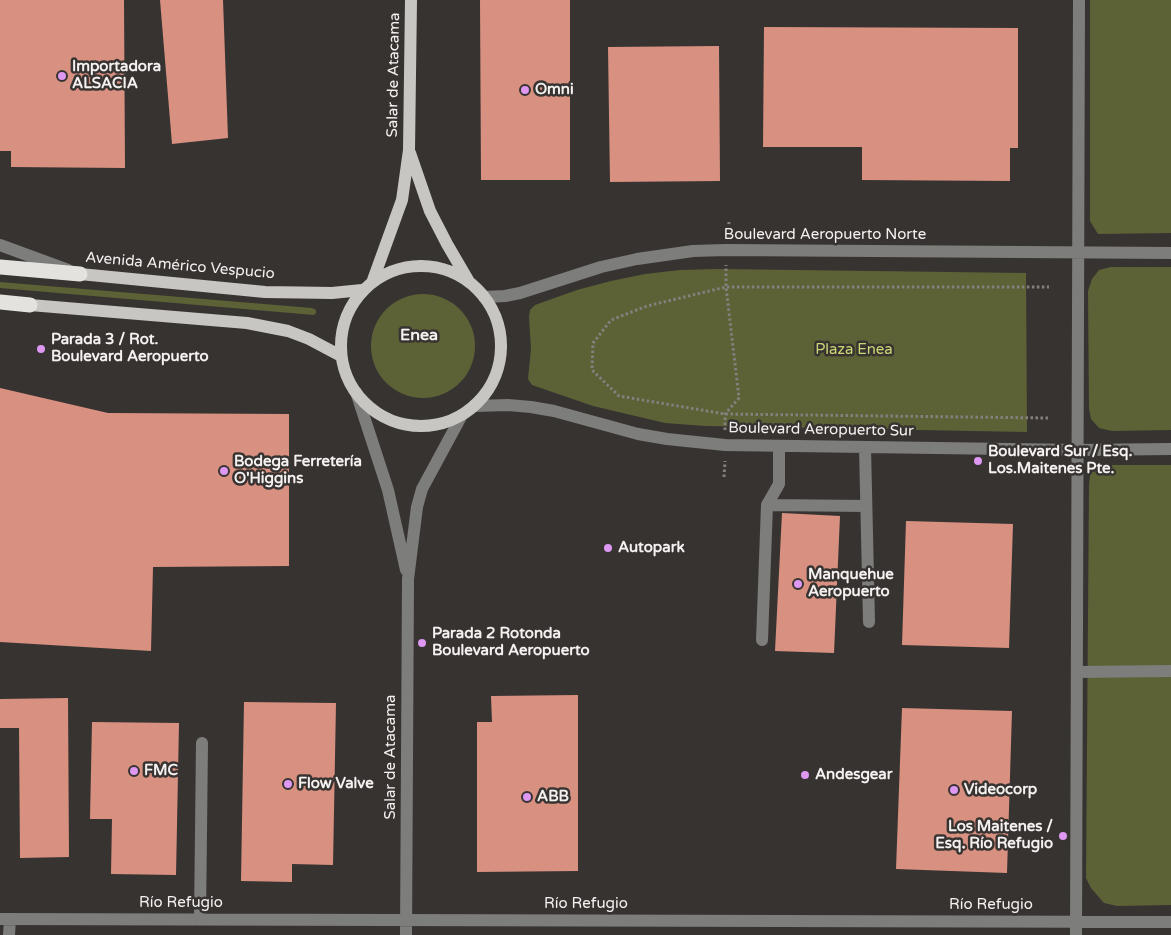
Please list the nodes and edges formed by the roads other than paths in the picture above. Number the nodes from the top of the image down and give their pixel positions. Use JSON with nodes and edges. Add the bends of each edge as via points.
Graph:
{"nodes":[{"id":1,"x":411,"y":0,"type":"edge"},
{"id":2,"x":1079,"y":0,"type":"edge"},
{"id":3,"x":410,"y":150,"type":"junction"},
{"id":4,"x":0,"y":245,"type":"edge"},
{"id":5,"x":1078,"y":252,"type":"junction"},
{"id":6,"x":1171,"y":253,"type":"edge"},
{"id":7,"x":0,"y":267,"type":"edge"},
{"id":8,"x":80,"y":274,"type":"junction"},
{"id":9,"x":373,"y":280,"type":"junction"},
{"id":10,"x":468,"y":280,"type":"junction"},
{"id":11,"x":362,"y":290,"type":"junction"},
{"id":12,"x":484,"y":297,"type":"junction"},
{"id":13,"x":0,"y":302,"type":"edge"},
{"id":14,"x":30,"y":305,"type":"junction"},
{"id":15,"x":0,"y":308,"type":"edge"},
{"id":16,"x":341,"y":356,"type":"junction"},
{"id":17,"x":356,"y":392,"type":"junction"},
{"id":18,"x":474,"y":406,"type":"junction"},
{"id":19,"x":462,"y":415,"type":"junction"},
{"id":20,"x":779,"y":446,"type":"junction"},
{"id":21,"x":865,"y":447,"type":"junction"},
{"id":22,"x":1171,"y":449,"type":"edge"},
{"id":23,"x":1078,"y":450,"type":"junction"},
{"id":24,"x":767,"y":505,"type":"junction"},
{"id":25,"x":866,"y":506,"type":"junction"},
{"id":26,"x":408,"y":579,"type":"junction"},
{"id":27,"x":869,"y":622,"type":"dead end"},
{"id":28,"x":762,"y":640,"type":"dead end"},
{"id":29,"x":1171,"y":671,"type":"edge"},
{"id":30,"x":1077,"y":672,"type":"junction"},
{"id":31,"x":202,"y":743,"type":"dead end"},
{"id":32,"x":5,"y":919,"type":"edge"},
{"id":33,"x":200,"y":920,"type":"junction"},
{"id":34,"x":406,"y":920,"type":"junction"},
{"id":35,"x":1171,"y":922,"type":"edge"},
{"id":36,"x":1076,"y":928,"type":"edge"},
{"id":37,"x":9,"y":935,"type":"edge"},
{"id":38,"x":406,"y":935,"type":"edge"}],
"edges":[{"from":1,"to":3,"type":"main road","name":"Salar de Atacama"},
{"from":2,"to":5,"type":"street"},
{"from":3,"to":9,"type":"main road","name":"Salar de Atacama","via":[[402,200]]},
{"from":3,"to":10,"type":"main road","name":"Salar de Atacama","via":[[430,211]]},
{"from":4,"to":8,"type":"street","name":"Avenida Américo Vespucio"},
{"from":5,"to":6,"type":"street","name":"Boulevard Aeropuerto Norte"},
{"from":5,"to":12,"type":"street","name":"Boulevard Aeropuerto Norte","via":[[693,251],[637,259],[520,293]]},
{"from":5,"to":23,"type":"street"},
{"from":7,"to":8,"type":"highway"},
{"from":8,"to":11,"type":"main road","name":"Avenida Américo Vespucio","via":[[265,292]]},
{"from":9,"to":10,"type":"main road","via":[[417,267],[444,270]]},
{"from":9,"to":11,"type":"main road"},
{"from":10,"to":12,"type":"main road"},
{"from":11,"to":16,"type":"main road","via":[[344,320]]},
{"from":12,"to":18,"type":"main road","via":[[497,322],[501,350],[493,381]]},
{"from":13,"to":14,"type":"highway"},
{"from":14,"to":15,"type":"street"},
{"from":14,"to":16,"type":"main road","via":[[247,322],[309,339]]},
{"from":16,"to":17,"type":"main road"},
{"from":17,"to":19,"type":"main road","via":[[377,413],[404,424],[434,425]]},
{"from":17,"to":26,"type":"street","name":"Salar de Atacama","via":[[388,490]]},
{"from":18,"to":19,"type":"main road"},
{"from":18,"to":20,"type":"street","name":"Boulevard Aeropuerto Sur","via":[[531,407],[667,439]]},
{"from":19,"to":26,"type":"street","name":"Salar de Atacama","via":[[422,489]]},
{"from":20,"to":21,"type":"street","name":"Boulevard Aeropuerto Sur"},
{"from":20,"to":24,"type":"street","via":[[779,484]]},
{"from":21,"to":23,"type":"street","name":"Boulevard Aeropuerto Sur"},
{"from":21,"to":25,"type":"street"},
{"from":22,"to":23,"type":"street","name":"Boulevard Aeropuerto Sur"},
{"from":23,"to":30,"type":"street"},
{"from":24,"to":25,"type":"street"},
{"from":24,"to":28,"type":"street"},
{"from":25,"to":27,"type":"street"},
{"from":26,"to":34,"type":"street","name":"Salar de Atacama"},
{"from":29,"to":30,"type":"street"},
{"from":30,"to":36,"type":"street"},
{"from":31,"to":33,"type":"street"},
{"from":32,"to":33,"type":"street","name":"Río Refugio"},
{"from":32,"to":37,"type":"street"},
{"from":33,"to":34,"type":"street","name":"Río Refugio"},
{"from":34,"to":36,"type":"street","name":"Río Refugio"},
{"from":34,"to":38,"type":"street","name":"Salar de Atacama"},
{"from":35,"to":36,"type":"street","name":"Río Refugio"}]}
